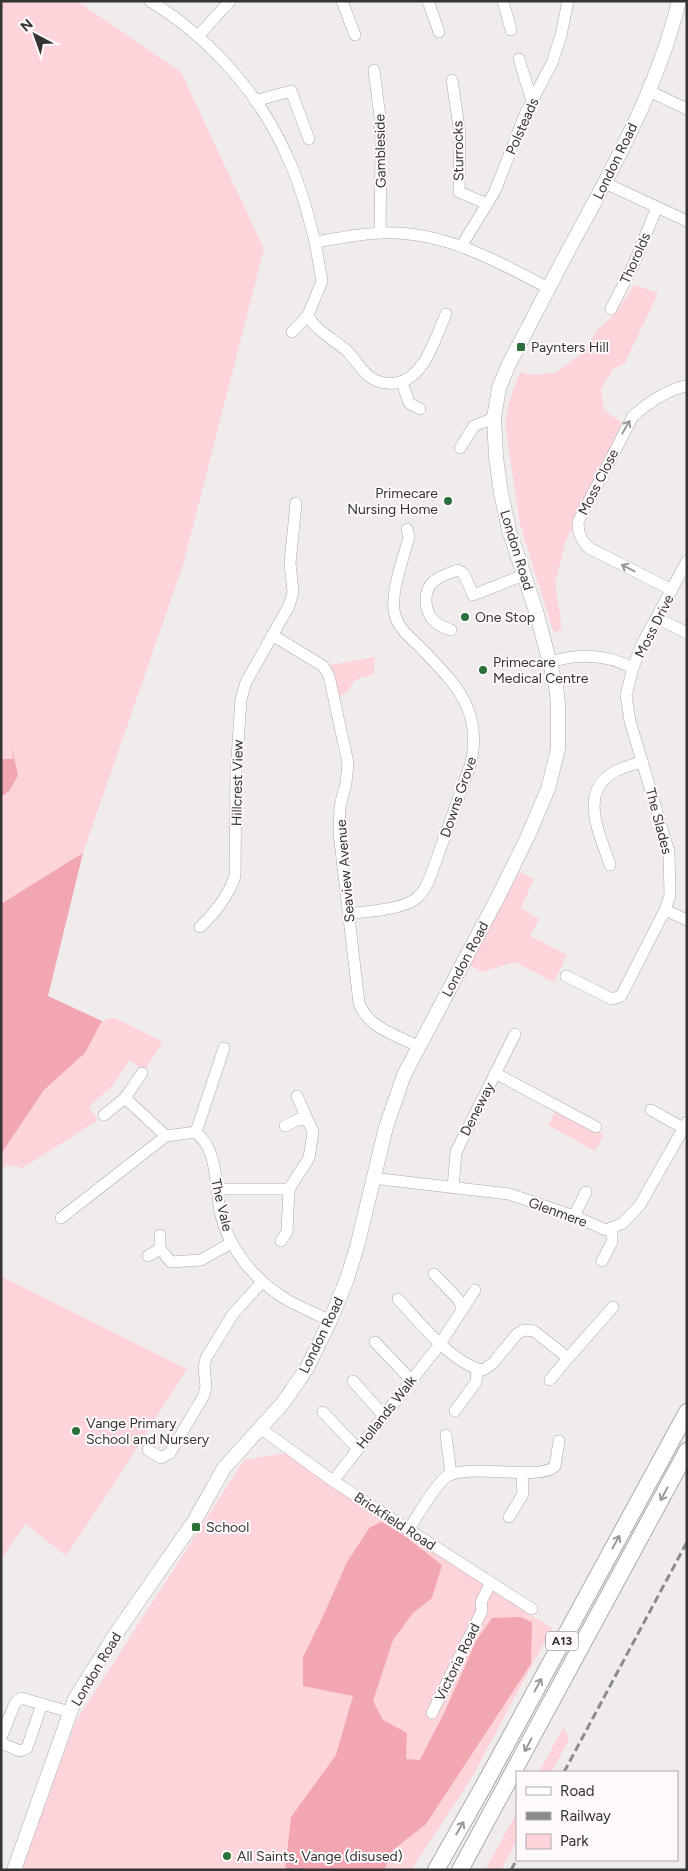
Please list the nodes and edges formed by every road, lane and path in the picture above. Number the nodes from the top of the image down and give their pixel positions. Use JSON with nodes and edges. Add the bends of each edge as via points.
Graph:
{"nodes":[{"id":1,"x":150,"y":1,"type":"edge"},
{"id":2,"x":230,"y":1,"type":"edge"},
{"id":3,"x":342,"y":1,"type":"edge"},
{"id":4,"x":428,"y":1,"type":"edge"},
{"id":5,"x":503,"y":1,"type":"edge"},
{"id":6,"x":568,"y":1,"type":"edge"},
{"id":7,"x":681,"y":10,"type":"edge"},
{"id":8,"x":511,"y":30,"type":"dead end"},
{"id":9,"x":439,"y":32,"type":"dead end"},
{"id":10,"x":198,"y":36,"type":"junction"},
{"id":11,"x":355,"y":36,"type":"dead end"},
{"id":12,"x":519,"y":59,"type":"dead end"},
{"id":13,"x":374,"y":70,"type":"dead end"},
{"id":14,"x":452,"y":80,"type":"dead end"},
{"id":15,"x":650,"y":91,"type":"junction"},
{"id":16,"x":255,"y":101,"type":"junction"},
{"id":17,"x":532,"y":101,"type":"junction"},
{"id":18,"x":687,"y":109,"type":"edge"},
{"id":19,"x":309,"y":139,"type":"dead end"},
{"id":20,"x":605,"y":183,"type":"junction"},
{"id":21,"x":487,"y":204,"type":"junction"},
{"id":22,"x":657,"y":207,"type":"junction"},
{"id":23,"x":687,"y":222,"type":"edge"},
{"id":24,"x":380,"y":233,"type":"junction"},
{"id":25,"x":316,"y":242,"type":"junction"},
{"id":26,"x":462,"y":246,"type":"junction"},
{"id":27,"x":548,"y":288,"type":"junction"},
{"id":28,"x":610,"y":309,"type":"dead end"},
{"id":29,"x":446,"y":314,"type":"dead end"},
{"id":30,"x":308,"y":315,"type":"junction"},
{"id":31,"x":292,"y":332,"type":"dead end"},
{"id":32,"x":402,"y":382,"type":"junction"},
{"id":33,"x":687,"y":386,"type":"edge"},
{"id":34,"x":420,"y":409,"type":"dead end"},
{"id":35,"x":494,"y":418,"type":"junction"},
{"id":36,"x":460,"y":448,"type":"dead end"},
{"id":37,"x":296,"y":503,"type":"dead end"},
{"id":38,"x":407,"y":529,"type":"dead end"},
{"id":39,"x":687,"y":561,"type":"edge"},
{"id":40,"x":524,"y":575,"type":"junction"},
{"id":41,"x":672,"y":590,"type":"junction"},
{"id":42,"x":657,"y":618,"type":"junction"},
{"id":43,"x":451,"y":630,"type":"dead end"},
{"id":44,"x":687,"y":633,"type":"edge"},
{"id":45,"x":272,"y":635,"type":"junction"},
{"id":46,"x":551,"y":662,"type":"junction"},
{"id":47,"x":633,"y":668,"type":"junction"},
{"id":48,"x":642,"y":762,"type":"junction"},
{"id":49,"x":610,"y":865,"type":"dead end"},
{"id":50,"x":665,"y":910,"type":"junction"},
{"id":51,"x":348,"y":914,"type":"junction"},
{"id":52,"x":687,"y":920,"type":"edge"},
{"id":53,"x":200,"y":927,"type":"dead end"},
{"id":54,"x":566,"y":976,"type":"dead end"},
{"id":55,"x":515,"y":1034,"type":"dead end"},
{"id":56,"x":418,"y":1046,"type":"junction"},
{"id":57,"x":224,"y":1048,"type":"dead end"},
{"id":58,"x":142,"y":1073,"type":"dead end"},
{"id":59,"x":495,"y":1074,"type":"junction"},
{"id":60,"x":297,"y":1096,"type":"dead end"},
{"id":61,"x":125,"y":1098,"type":"junction"},
{"id":62,"x":651,"y":1110,"type":"dead end"},
{"id":63,"x":104,"y":1115,"type":"dead end"},
{"id":64,"x":308,"y":1121,"type":"junction"},
{"id":65,"x":685,"y":1125,"type":"edge"},
{"id":66,"x":285,"y":1126,"type":"dead end"},
{"id":67,"x":596,"y":1127,"type":"dead end"},
{"id":68,"x":196,"y":1132,"type":"junction"},
{"id":69,"x":166,"y":1136,"type":"junction"},
{"id":70,"x":372,"y":1178,"type":"junction"},
{"id":71,"x":453,"y":1188,"type":"junction"},
{"id":72,"x":218,"y":1189,"type":"junction"},
{"id":73,"x":289,"y":1189,"type":"junction"},
{"id":74,"x":586,"y":1192,"type":"dead end"},
{"id":75,"x":574,"y":1216,"type":"junction"},
{"id":76,"x":61,"y":1218,"type":"dead end"},
{"id":77,"x":612,"y":1228,"type":"junction"},
{"id":78,"x":160,"y":1235,"type":"dead end"},
{"id":79,"x":281,"y":1241,"type":"dead end"},
{"id":80,"x":231,"y":1243,"type":"junction"},
{"id":81,"x":160,"y":1249,"type":"junction"},
{"id":82,"x":148,"y":1256,"type":"dead end"},
{"id":83,"x":602,"y":1261,"type":"dead end"},
{"id":84,"x":434,"y":1274,"type":"dead end"},
{"id":85,"x":262,"y":1282,"type":"junction"},
{"id":86,"x":475,"y":1290,"type":"dead end"},
{"id":87,"x":398,"y":1299,"type":"dead end"},
{"id":88,"x":613,"y":1307,"type":"dead end"},
{"id":89,"x":463,"y":1309,"type":"junction"},
{"id":90,"x":330,"y":1321,"type":"junction"},
{"id":91,"x":375,"y":1342,"type":"dead end"},
{"id":92,"x":440,"y":1344,"type":"junction"},
{"id":93,"x":568,"y":1358,"type":"junction"},
{"id":94,"x":477,"y":1369,"type":"junction"},
{"id":95,"x":411,"y":1380,"type":"junction"},
{"id":96,"x":550,"y":1380,"type":"dead end"},
{"id":97,"x":353,"y":1381,"type":"dead end"},
{"id":98,"x":455,"y":1411,"type":"dead end"},
{"id":99,"x":323,"y":1412,"type":"dead end"},
{"id":100,"x":687,"y":1412,"type":"edge"},
{"id":101,"x":384,"y":1416,"type":"junction"},
{"id":102,"x":260,"y":1428,"type":"junction"},
{"id":103,"x":446,"y":1436,"type":"dead end"},
{"id":104,"x":559,"y":1442,"type":"dead end"},
{"id":105,"x":358,"y":1449,"type":"junction"},
{"id":106,"x":148,"y":1450,"type":"dead end"},
{"id":107,"x":687,"y":1451,"type":"edge"},
{"id":108,"x":522,"y":1473,"type":"junction"},
{"id":109,"x":451,"y":1474,"type":"junction"},
{"id":110,"x":333,"y":1481,"type":"junction"},
{"id":111,"x":509,"y":1517,"type":"dead end"},
{"id":112,"x":408,"y":1530,"type":"junction"},
{"id":113,"x":490,"y":1584,"type":"junction"},
{"id":114,"x":532,"y":1609,"type":"dead end"},
{"id":115,"x":42,"y":1704,"type":"junction"},
{"id":116,"x":70,"y":1712,"type":"junction"},
{"id":117,"x":432,"y":1713,"type":"dead end"},
{"id":118,"x":1,"y":1738,"type":"edge"},
{"id":119,"x":1,"y":1744,"type":"edge"},
{"id":120,"x":14,"y":1870,"type":"edge"},
{"id":121,"x":436,"y":1870,"type":"edge"},
{"id":122,"x":460,"y":1870,"type":"edge"}],
"edges":[{"from":1,"to":10,"type":"street"},
{"from":2,"to":10,"type":"street"},
{"from":3,"to":11,"type":"street"},
{"from":4,"to":9,"type":"street"},
{"from":5,"to":8,"type":"street"},
{"from":6,"to":17,"type":"street","name":"Polsteads","via":[[558,49]]},
{"from":7,"to":15,"type":"main road","name":"London Road"},
{"from":10,"to":16,"type":"street"},
{"from":12,"to":17,"type":"street"},
{"from":13,"to":24,"type":"street","name":"Gambleside","via":[[380,117]]},
{"from":14,"to":21,"type":"street","name":"Sturrocks","via":[[460,134],[458,192]]},
{"from":15,"to":18,"type":"street"},
{"from":15,"to":20,"type":"main road","name":"London Road"},
{"from":16,"to":19,"type":"street","via":[[291,91]]},
{"from":16,"to":25,"type":"street","via":[[287,155]]},
{"from":17,"to":21,"type":"street","name":"Polsteads"},
{"from":20,"to":22,"type":"street"},
{"from":20,"to":27,"type":"main road","name":"London Road"},
{"from":21,"to":26,"type":"street","name":"Polsteads"},
{"from":22,"to":23,"type":"street"},
{"from":22,"to":28,"type":"street","name":"Thorolds","via":[[633,266]]},
{"from":24,"to":25,"type":"street"},
{"from":24,"to":26,"type":"street","via":[[409,234]]},
{"from":25,"to":30,"type":"street","via":[[322,281]]},
{"from":26,"to":27,"type":"street"},
{"from":27,"to":35,"type":"main road","name":"London Road","via":[[499,388]]},
{"from":29,"to":32,"type":"street","via":[[423,365]]},
{"from":30,"to":31,"type":"street"},
{"from":30,"to":32,"type":"street","via":[[310,321],[336,341],[370,377],[387,384]]},
{"from":32,"to":34,"type":"street","via":[[409,403]]},
{"from":41,"to":33,"type":"street","name":"Moss Close","one_way":true,"via":[[589,548],[581,541],[578,522],[633,416],[643,407],[679,387]]},
{"from":35,"to":36,"type":"street","via":[[474,426]]},
{"from":35,"to":40,"type":"main road","name":"London Road","via":[[500,493]]},
{"from":37,"to":45,"type":"street","name":"Hillcrest View","via":[[290,563],[293,592],[289,606]]},
{"from":38,"to":51,"type":"street","name":"Downs Grove","via":[[409,537],[396,587],[395,615],[400,626],[458,688],[474,731],[475,745],[425,888],[404,905]]},
{"from":39,"to":41,"type":"street","name":"Moss Drive"},
{"from":40,"to":43,"type":"street","via":[[473,595],[458,570],[434,580],[426,593],[428,610],[432,620]]},
{"from":40,"to":46,"type":"main road","name":"London Road"},
{"from":41,"to":42,"type":"street","name":"Moss Drive"},
{"from":42,"to":44,"type":"street"},
{"from":42,"to":47,"type":"street","name":"Moss Drive"},
{"from":45,"to":51,"type":"street","name":"Seaview Avenue","via":[[323,666],[329,676],[348,763],[339,833]]},
{"from":45,"to":53,"type":"street","name":"Hillcrest View","via":[[246,682],[241,699],[235,876],[215,913]]},
{"from":46,"to":47,"type":"street","name":"Moss Drive","via":[[577,655],[602,658]]},
{"from":46,"to":56,"type":"main road","name":"London Road","via":[[558,704],[558,749],[548,789],[499,895]]},
{"from":47,"to":48,"type":"street","name":"The Slades","via":[[626,695]]},
{"from":48,"to":49,"type":"street","via":[[615,772],[597,788],[593,800],[594,814]]},
{"from":48,"to":50,"type":"street","name":"The Slades","via":[[669,852],[670,895]]},
{"from":50,"to":52,"type":"street"},
{"from":50,"to":54,"type":"street","name":"The Slades","via":[[621,996],[612,999]]},
{"from":51,"to":56,"type":"street","name":"Seaview Avenue","via":[[362,1012],[373,1024]]},
{"from":55,"to":59,"type":"street","name":"Deneway"},
{"from":56,"to":70,"type":"main road","name":"London Road","via":[[389,1118]]},
{"from":57,"to":68,"type":"street"},
{"from":58,"to":61,"type":"street"},
{"from":59,"to":67,"type":"street"},
{"from":59,"to":71,"type":"street","name":"Deneway","via":[[456,1152]]},
{"from":60,"to":64,"type":"street"},
{"from":61,"to":63,"type":"street"},
{"from":61,"to":69,"type":"street"},
{"from":62,"to":65,"type":"street"},
{"from":64,"to":66,"type":"street","via":[[299,1119]]},
{"from":64,"to":73,"type":"street","via":[[313,1132],[309,1158]]},
{"from":65,"to":77,"type":"street","via":[[640,1205],[623,1223]]},
{"from":68,"to":69,"type":"street"},
{"from":68,"to":72,"type":"street","name":"The Vale","via":[[206,1144]]},
{"from":69,"to":76,"type":"street"},
{"from":70,"to":71,"type":"street","name":"Glenmere"},
{"from":70,"to":90,"type":"main road","name":"London Road","via":[[357,1247]]},
{"from":71,"to":75,"type":"street","name":"Glenmere","via":[[509,1194]]},
{"from":72,"to":73,"type":"street"},
{"from":72,"to":80,"type":"street","name":"The Vale","via":[[220,1212]]},
{"from":73,"to":79,"type":"street","via":[[287,1232]]},
{"from":74,"to":75,"type":"street"},
{"from":75,"to":77,"type":"street","name":"Glenmere","via":[[606,1230]]},
{"from":77,"to":83,"type":"street","via":[[612,1242]]},
{"from":78,"to":81,"type":"street"},
{"from":80,"to":81,"type":"street","via":[[201,1260],[171,1262]]},
{"from":80,"to":85,"type":"street","name":"The Vale"},
{"from":81,"to":82,"type":"street"},
{"from":84,"to":89,"type":"street","via":[[458,1299]]},
{"from":85,"to":90,"type":"street","name":"The Vale","via":[[289,1301]]},
{"from":85,"to":106,"type":"street","via":[[233,1314],[206,1358],[204,1395],[170,1453],[161,1458]]},
{"from":86,"to":89,"type":"street","name":"Hollands Walk"},
{"from":87,"to":92,"type":"street"},
{"from":88,"to":93,"type":"street"},
{"from":89,"to":92,"type":"street","name":"Hollands Walk"},
{"from":90,"to":102,"type":"main road","name":"London Road","via":[[307,1368],[283,1403]]},
{"from":91,"to":95,"type":"street"},
{"from":92,"to":94,"type":"street"},
{"from":92,"to":95,"type":"street","name":"Hollands Walk"},
{"from":93,"to":94,"type":"street","via":[[534,1331],[524,1330],[493,1363],[483,1370]]},
{"from":93,"to":96,"type":"street"},
{"from":94,"to":98,"type":"street","via":[[476,1382]]},
{"from":95,"to":101,"type":"street","name":"Hollands Walk"},
{"from":97,"to":101,"type":"street"},
{"from":99,"to":105,"type":"street"},
{"from":121,"to":100,"type":"highway","number":"A13","one_way":true},
{"from":101,"to":105,"type":"street","name":"Hollands Walk"},
{"from":102,"to":110,"type":"street","name":"Brickfield Road"},
{"from":102,"to":116,"type":"main road","name":"London Road","via":[[224,1468],[195,1520],[75,1698]]},
{"from":103,"to":109,"type":"street"},
{"from":104,"to":108,"type":"street","via":[[553,1468]]},
{"from":105,"to":110,"type":"street","name":"Hollands Walk"},
{"from":107,"to":122,"type":"highway","number":"A13","one_way":true},
{"from":108,"to":109,"type":"street","via":[[462,1471]]},
{"from":108,"to":111,"type":"street","via":[[523,1494]]},
{"from":109,"to":112,"type":"street","via":[[442,1480]]},
{"from":110,"to":112,"type":"street","name":"Brickfield Road"},
{"from":112,"to":113,"type":"street","name":"Brickfield Road"},
{"from":113,"to":114,"type":"street","name":"Brickfield Road"},
{"from":113,"to":117,"type":"street","name":"Victoria Road","via":[[481,1602],[482,1611]]},
{"from":115,"to":116,"type":"street"},
{"from":115,"to":118,"type":"street","via":[[21,1698],[15,1703]]},
{"from":115,"to":119,"type":"street","via":[[27,1748],[20,1750]]},
{"from":116,"to":120,"type":"main road","name":"London Road"}]}
